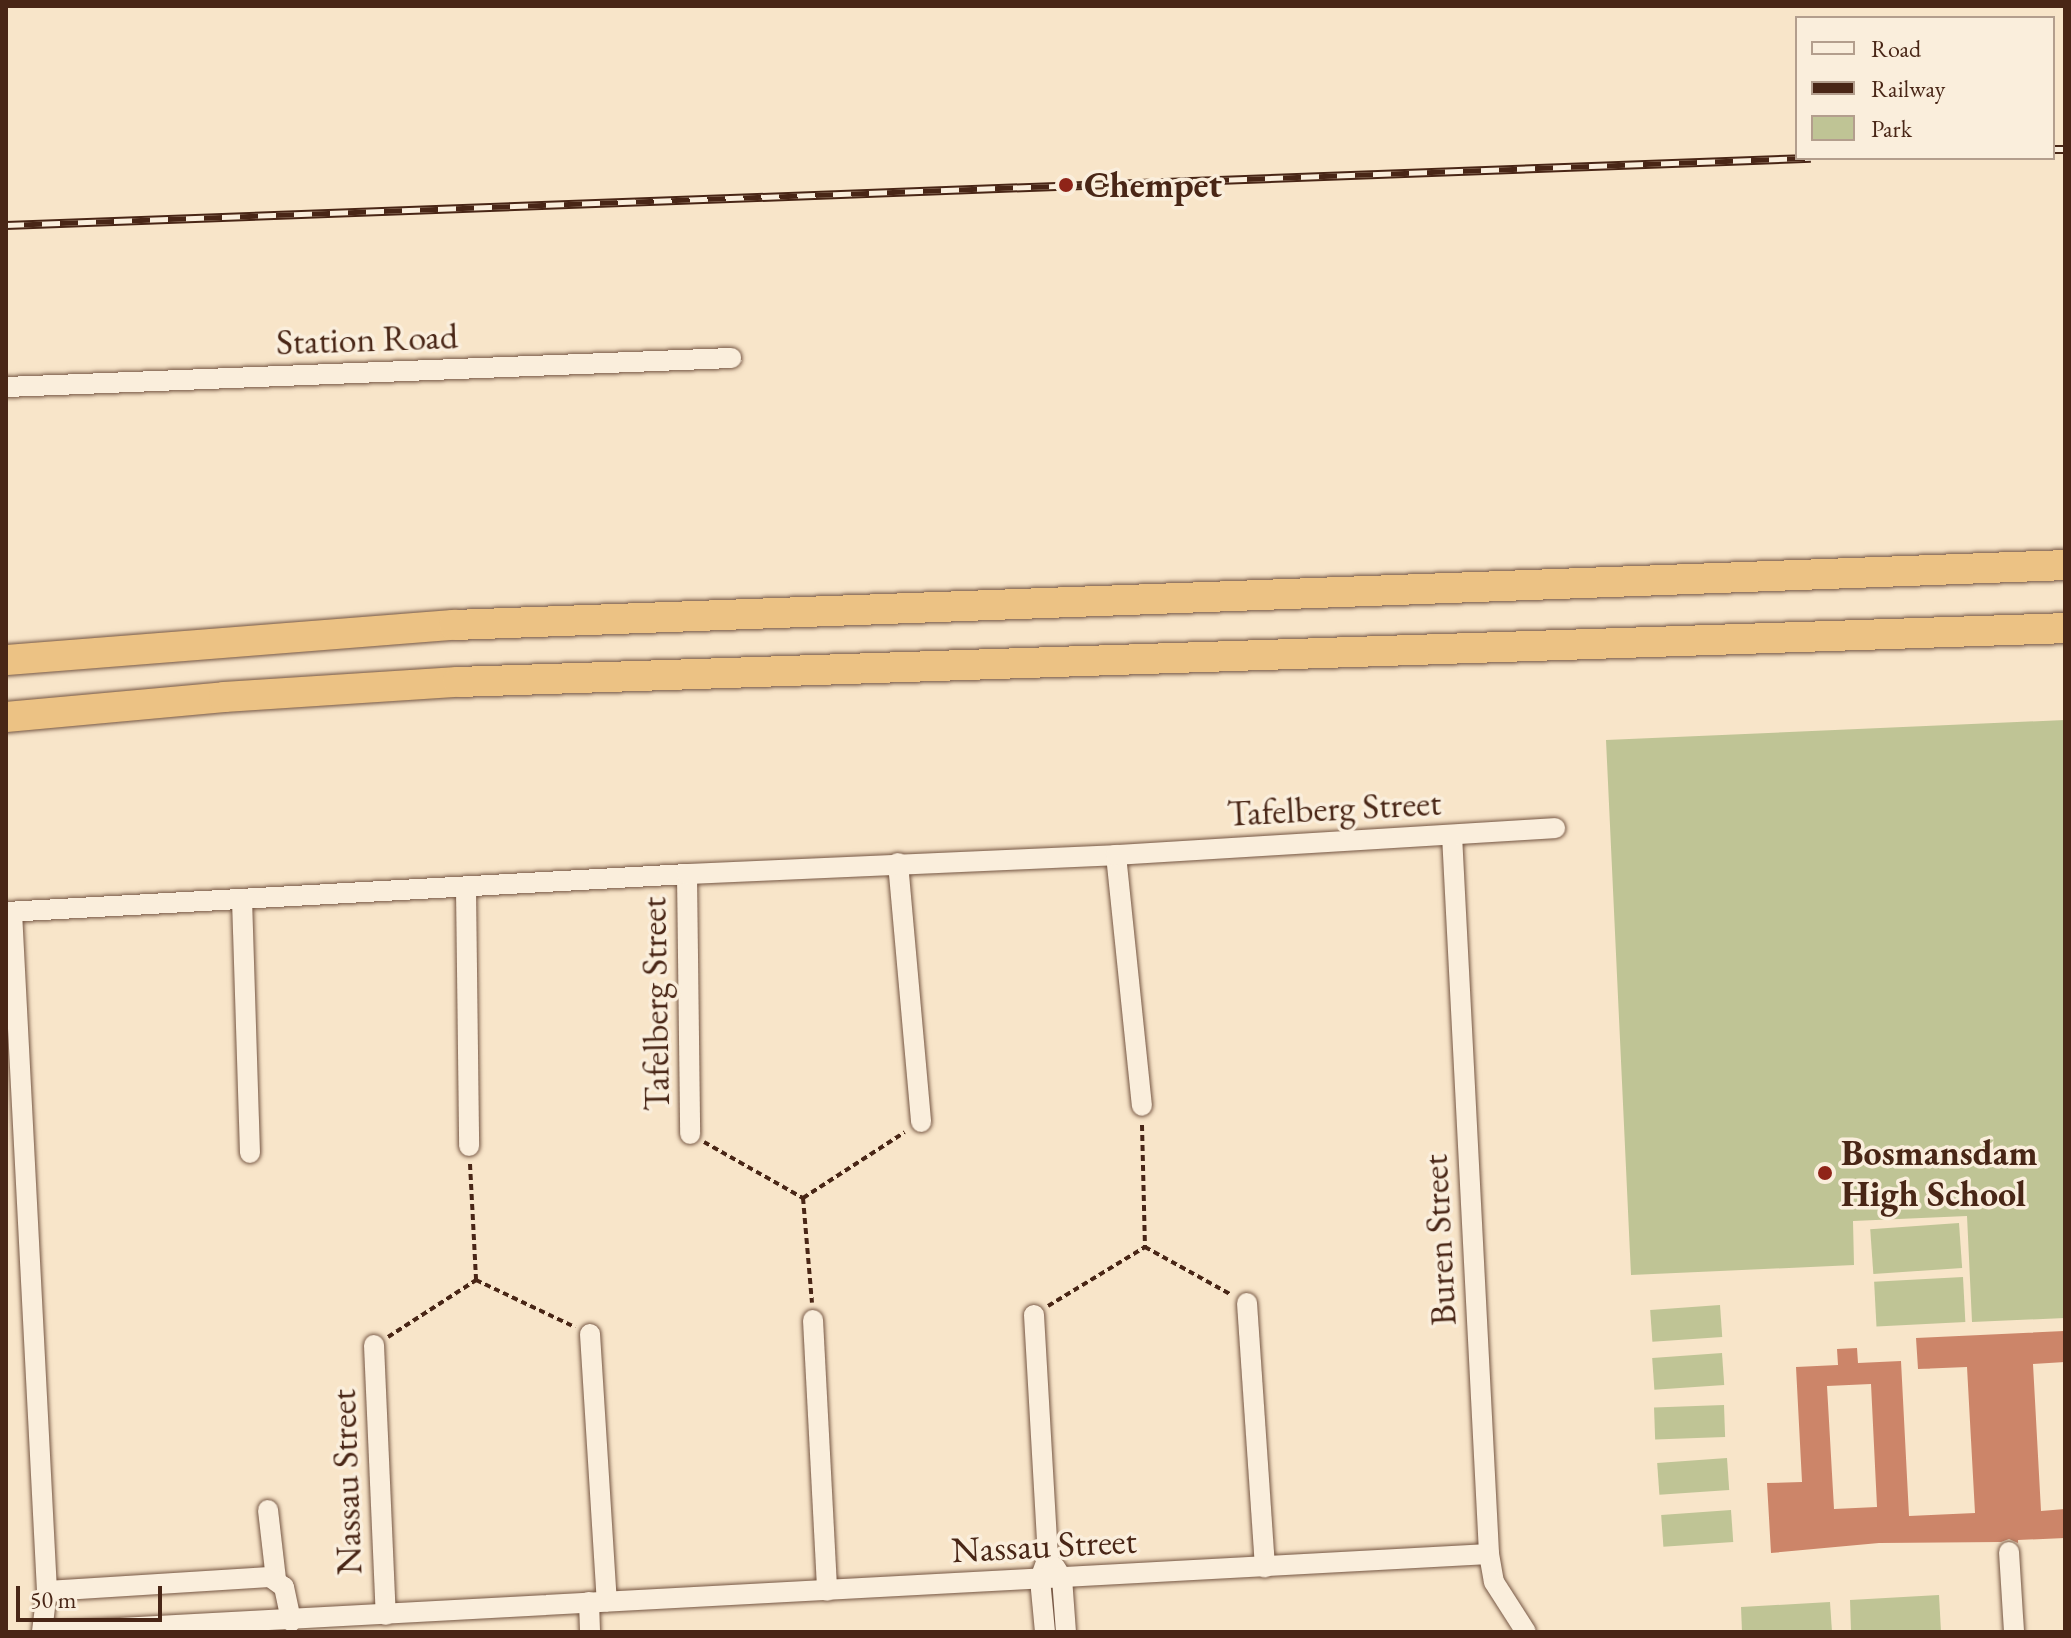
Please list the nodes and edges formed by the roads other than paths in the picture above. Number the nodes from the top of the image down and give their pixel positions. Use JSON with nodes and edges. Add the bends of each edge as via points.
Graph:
{"nodes":[{"id":1,"x":731,"y":358,"type":"dead end"},
{"id":2,"x":6,"y":387,"type":"edge"},
{"id":3,"x":2065,"y":565,"type":"edge"},
{"id":4,"x":2065,"y":628,"type":"edge"},
{"id":5,"x":6,"y":660,"type":"edge"},
{"id":6,"x":6,"y":717,"type":"edge"},
{"id":7,"x":1555,"y":828,"type":"dead end"},
{"id":8,"x":1452,"y":835,"type":"junction"},
{"id":9,"x":1116,"y":855,"type":"junction"},
{"id":10,"x":898,"y":863,"type":"junction"},
{"id":11,"x":687,"y":874,"type":"junction"},
{"id":12,"x":466,"y":888,"type":"junction"},
{"id":13,"x":242,"y":899,"type":"junction"},
{"id":14,"x":9,"y":912,"type":"edge"},
{"id":15,"x":1142,"y":1106,"type":"road end"},
{"id":16,"x":921,"y":1122,"type":"road end"},
{"id":17,"x":690,"y":1134,"type":"road end"},
{"id":18,"x":469,"y":1146,"type":"road end"},
{"id":19,"x":250,"y":1153,"type":"dead end"},
{"id":20,"x":1247,"y":1303,"type":"road end"},
{"id":21,"x":1034,"y":1315,"type":"road end"},
{"id":22,"x":813,"y":1320,"type":"road end"},
{"id":23,"x":590,"y":1334,"type":"road end"},
{"id":24,"x":374,"y":1345,"type":"road end"},
{"id":25,"x":268,"y":1510,"type":"dead end"},
{"id":26,"x":2009,"y":1552,"type":"dead end"},
{"id":27,"x":1489,"y":1554,"type":"junction"},
{"id":28,"x":1048,"y":1557,"type":"junction"},
{"id":29,"x":1265,"y":1567,"type":"junction"},
{"id":30,"x":1062,"y":1578,"type":"junction"},
{"id":31,"x":276,"y":1579,"type":"junction"},
{"id":32,"x":1040,"y":1579,"type":"junction"},
{"id":33,"x":47,"y":1591,"type":"junction"},
{"id":34,"x":827,"y":1591,"type":"junction"},
{"id":35,"x":598,"y":1602,"type":"junction"},
{"id":36,"x":386,"y":1615,"type":"junction"},
{"id":37,"x":291,"y":1621,"type":"junction"},
{"id":38,"x":44,"y":1632,"type":"edge"},
{"id":39,"x":590,"y":1632,"type":"edge"},
{"id":40,"x":1045,"y":1632,"type":"edge"},
{"id":41,"x":1066,"y":1632,"type":"edge"},
{"id":42,"x":1526,"y":1632,"type":"edge"},
{"id":43,"x":2014,"y":1632,"type":"edge"}],
"edges":[{"from":1,"to":2,"type":"street","name":"Station Road"},
{"from":3,"to":5,"type":"highway","via":[[454,625]]},
{"from":4,"to":6,"type":"highway","via":[[458,682]]},
{"from":7,"to":8,"type":"street","name":"Tafelberg Street"},
{"from":8,"to":9,"type":"street","name":"Tafelberg Street"},
{"from":8,"to":27,"type":"street","name":"Buren Street"},
{"from":9,"to":10,"type":"street","name":"Tafelberg Street"},
{"from":9,"to":15,"type":"street"},
{"from":10,"to":11,"type":"street","name":"Tafelberg Street"},
{"from":10,"to":16,"type":"street"},
{"from":11,"to":12,"type":"street","name":"Tafelberg Street"},
{"from":11,"to":17,"type":"street","name":"Tafelberg Street"},
{"from":12,"to":13,"type":"street","name":"Tafelberg Street"},
{"from":12,"to":18,"type":"street"},
{"from":13,"to":14,"type":"street","name":"Tafelberg Street"},
{"from":13,"to":19,"type":"street"},
{"from":14,"to":33,"type":"street"},
{"from":20,"to":29,"type":"street"},
{"from":21,"to":28,"type":"street","name":"Nassau Street"},
{"from":22,"to":34,"type":"street"},
{"from":23,"to":35,"type":"street"},
{"from":24,"to":36,"type":"street","name":"Nassau Street"},
{"from":25,"to":31,"type":"street"},
{"from":26,"to":43,"type":"street"},
{"from":27,"to":29,"type":"street","name":"Nassau Street"},
{"from":27,"to":42,"type":"street","name":"Buren Street","via":[[1494,1582]]},
{"from":28,"to":30,"type":"street"},
{"from":28,"to":32,"type":"street"},
{"from":29,"to":30,"type":"street","name":"Nassau Street"},
{"from":30,"to":32,"type":"street","name":"Nassau Street"},
{"from":30,"to":41,"type":"street"},
{"from":31,"to":33,"type":"street"},
{"from":31,"to":37,"type":"street","via":[[286,1591]]},
{"from":32,"to":34,"type":"street","name":"Nassau Street"},
{"from":32,"to":40,"type":"street"},
{"from":33,"to":38,"type":"street"},
{"from":34,"to":35,"type":"street","name":"Nassau Street"},
{"from":35,"to":36,"type":"street","name":"Nassau Street"},
{"from":35,"to":39,"type":"street"},
{"from":36,"to":37,"type":"street","name":"Nassau Street"},
{"from":37,"to":38,"type":"street","name":"Nassau Street"}]}
